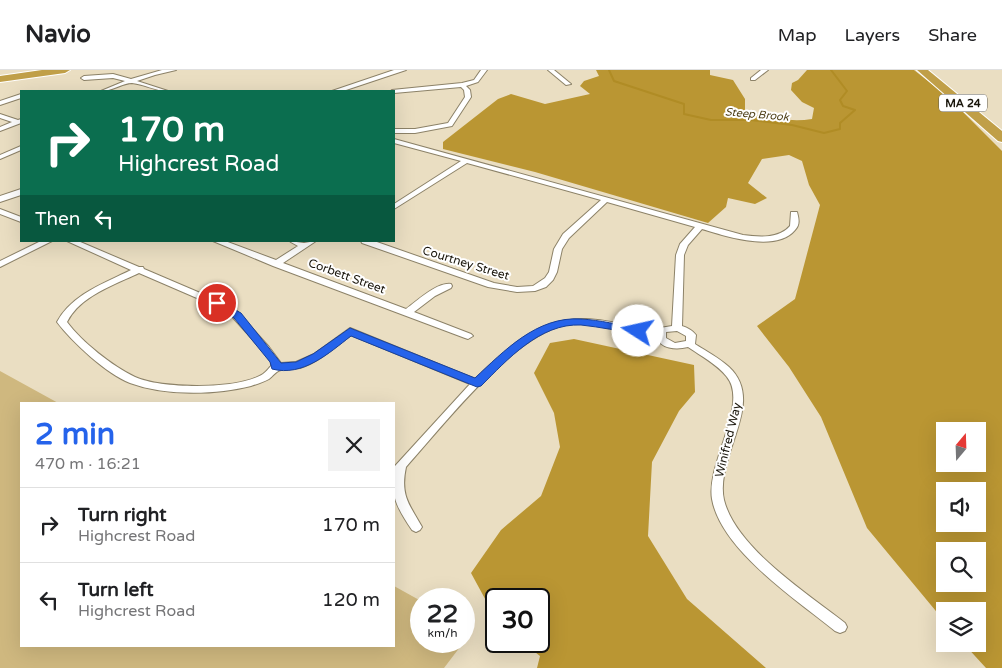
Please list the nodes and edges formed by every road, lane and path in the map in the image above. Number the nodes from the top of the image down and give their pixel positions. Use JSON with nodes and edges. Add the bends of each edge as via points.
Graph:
{"nodes":[{"id":1,"x":35,"y":70,"type":"edge"},
{"id":2,"x":65,"y":70,"type":"edge"},
{"id":3,"x":173,"y":70,"type":"edge"},
{"id":4,"x":402,"y":70,"type":"edge"},
{"id":5,"x":484,"y":70,"type":"edge"},
{"id":6,"x":551,"y":70,"type":"edge"},
{"id":7,"x":765,"y":70,"type":"edge"},
{"id":8,"x":922,"y":70,"type":"edge"},
{"id":9,"x":934,"y":70,"type":"edge"},
{"id":10,"x":0,"y":75,"type":"edge"},
{"id":11,"x":84,"y":78,"type":"dead end"},
{"id":12,"x":0,"y":79,"type":"edge"},
{"id":13,"x":753,"y":79,"type":"dead end"},
{"id":14,"x":131,"y":81,"type":"junction"},
{"id":15,"x":568,"y":84,"type":"dead end"},
{"id":16,"x":462,"y":85,"type":"junction"},
{"id":17,"x":107,"y":90,"type":"edge"},
{"id":18,"x":162,"y":90,"type":"edge"},
{"id":19,"x":339,"y":90,"type":"edge"},
{"id":20,"x":395,"y":92,"type":"edge"},
{"id":21,"x":20,"y":96,"type":"edge"},
{"id":22,"x":0,"y":103,"type":"edge"},
{"id":23,"x":0,"y":116,"type":"edge"},
{"id":24,"x":20,"y":122,"type":"edge"},
{"id":25,"x":1002,"y":124,"type":"edge"},
{"id":26,"x":0,"y":129,"type":"edge"},
{"id":27,"x":395,"y":131,"type":"edge"},
{"id":28,"x":1002,"y":138,"type":"edge"},
{"id":29,"x":395,"y":141,"type":"edge"},
{"id":30,"x":20,"y":148,"type":"edge"},
{"id":31,"x":0,"y":157,"type":"edge"},
{"id":32,"x":466,"y":161,"type":"junction"},
{"id":33,"x":20,"y":192,"type":"edge"},
{"id":34,"x":0,"y":199,"type":"edge"},
{"id":35,"x":606,"y":199,"type":"junction"},
{"id":36,"x":395,"y":206,"type":"edge"},
{"id":37,"x":0,"y":211,"type":"edge"},
{"id":38,"x":794,"y":214,"type":"dead end"},
{"id":39,"x":20,"y":220,"type":"edge"},
{"id":40,"x":700,"y":226,"type":"junction"},
{"id":41,"x":46,"y":242,"type":"edge"},
{"id":42,"x":73,"y":242,"type":"edge"},
{"id":43,"x":220,"y":242,"type":"edge"},
{"id":44,"x":368,"y":242,"type":"edge"},
{"id":45,"x":309,"y":243,"type":"edge"},
{"id":46,"x":0,"y":264,"type":"edge"},
{"id":47,"x":276,"y":264,"type":"junction"},
{"id":48,"x":140,"y":269,"type":"junction"},
{"id":49,"x":448,"y":286,"type":"dead end"},
{"id":50,"x":408,"y":312,"type":"junction"},
{"id":51,"x":677,"y":328,"type":"junction"},
{"id":52,"x":660,"y":334,"type":"junction"},
{"id":53,"x":468,"y":336,"type":"dead end"},
{"id":54,"x":689,"y":344,"type":"junction"},
{"id":55,"x":276,"y":367,"type":"junction"},
{"id":56,"x":477,"y":383,"type":"junction"},
{"id":57,"x":416,"y":527,"type":"dead end"},
{"id":58,"x":840,"y":626,"type":"dead end"}],
"edges":[{"from":1,"to":10,"type":"highway"},
{"from":2,"to":12,"type":"highway"},
{"from":3,"to":14,"type":"street"},
{"from":4,"to":19,"type":"main road"},
{"from":5,"to":16,"type":"street","via":[[476,81]]},
{"from":6,"to":15,"type":"street"},
{"from":7,"to":13,"type":"street"},
{"from":8,"to":28,"type":"highway","number":"MA 24"},
{"from":9,"to":25,"type":"highway","number":"MA 24"},
{"from":11,"to":14,"type":"street","via":[[109,76]]},
{"from":14,"to":17,"type":"street"},
{"from":14,"to":18,"type":"street"},
{"from":16,"to":20,"type":"street"},
{"from":16,"to":27,"type":"street","via":[[468,98],[450,125],[411,132]]},
{"from":21,"to":22,"type":"street"},
{"from":23,"to":24,"type":"street"},
{"from":24,"to":26,"type":"street"},
{"from":29,"to":32,"type":"street"},
{"from":30,"to":31,"type":"street"},
{"from":32,"to":35,"type":"street"},
{"from":32,"to":36,"type":"street"},
{"from":33,"to":34,"type":"main road"},
{"from":35,"to":40,"type":"street"},
{"from":35,"to":44,"type":"street","name":"Courtney Street","via":[[563,239],[551,278],[537,287],[512,289],[491,285]]},
{"from":37,"to":39,"type":"street"},
{"from":38,"to":40,"type":"street","via":[[795,227],[772,238],[742,237]]},
{"from":40,"to":51,"type":"street","via":[[684,244],[680,255]]},
{"from":41,"to":46,"type":"street"},
{"from":42,"to":48,"type":"street"},
{"from":43,"to":47,"type":"street","name":"Corbett Street"},
{"from":45,"to":47,"type":"street"},
{"from":47,"to":50,"type":"street","name":"Corbett Street"},
{"from":48,"to":55,"type":"street","via":[[232,311],[276,362]]},
{"from":48,"to":55,"type":"street","via":[[78,303],[62,320],[63,325],[108,364],[134,380],[181,390],[246,384],[262,379]]},
{"from":49,"to":50,"type":"street"},
{"from":50,"to":53,"type":"street","name":"Corbett Street"},
{"from":51,"to":52,"type":"street","via":[[666,329]]},
{"from":51,"to":54,"type":"street","via":[[691,334]]},
{"from":52,"to":54,"type":"street","via":[[669,345]]},
{"from":52,"to":56,"type":"street","via":[[579,322],[554,325],[510,351]]},
{"from":54,"to":58,"type":"street","name":"Winifred Way","via":[[733,378],[739,391],[738,408],[718,472],[718,499],[731,529],[760,562]]},
{"from":55,"to":56,"type":"street","via":[[298,365],[317,356],[350,331]]},
{"from":56,"to":57,"type":"street","via":[[402,466],[396,484],[401,504]]}]}
